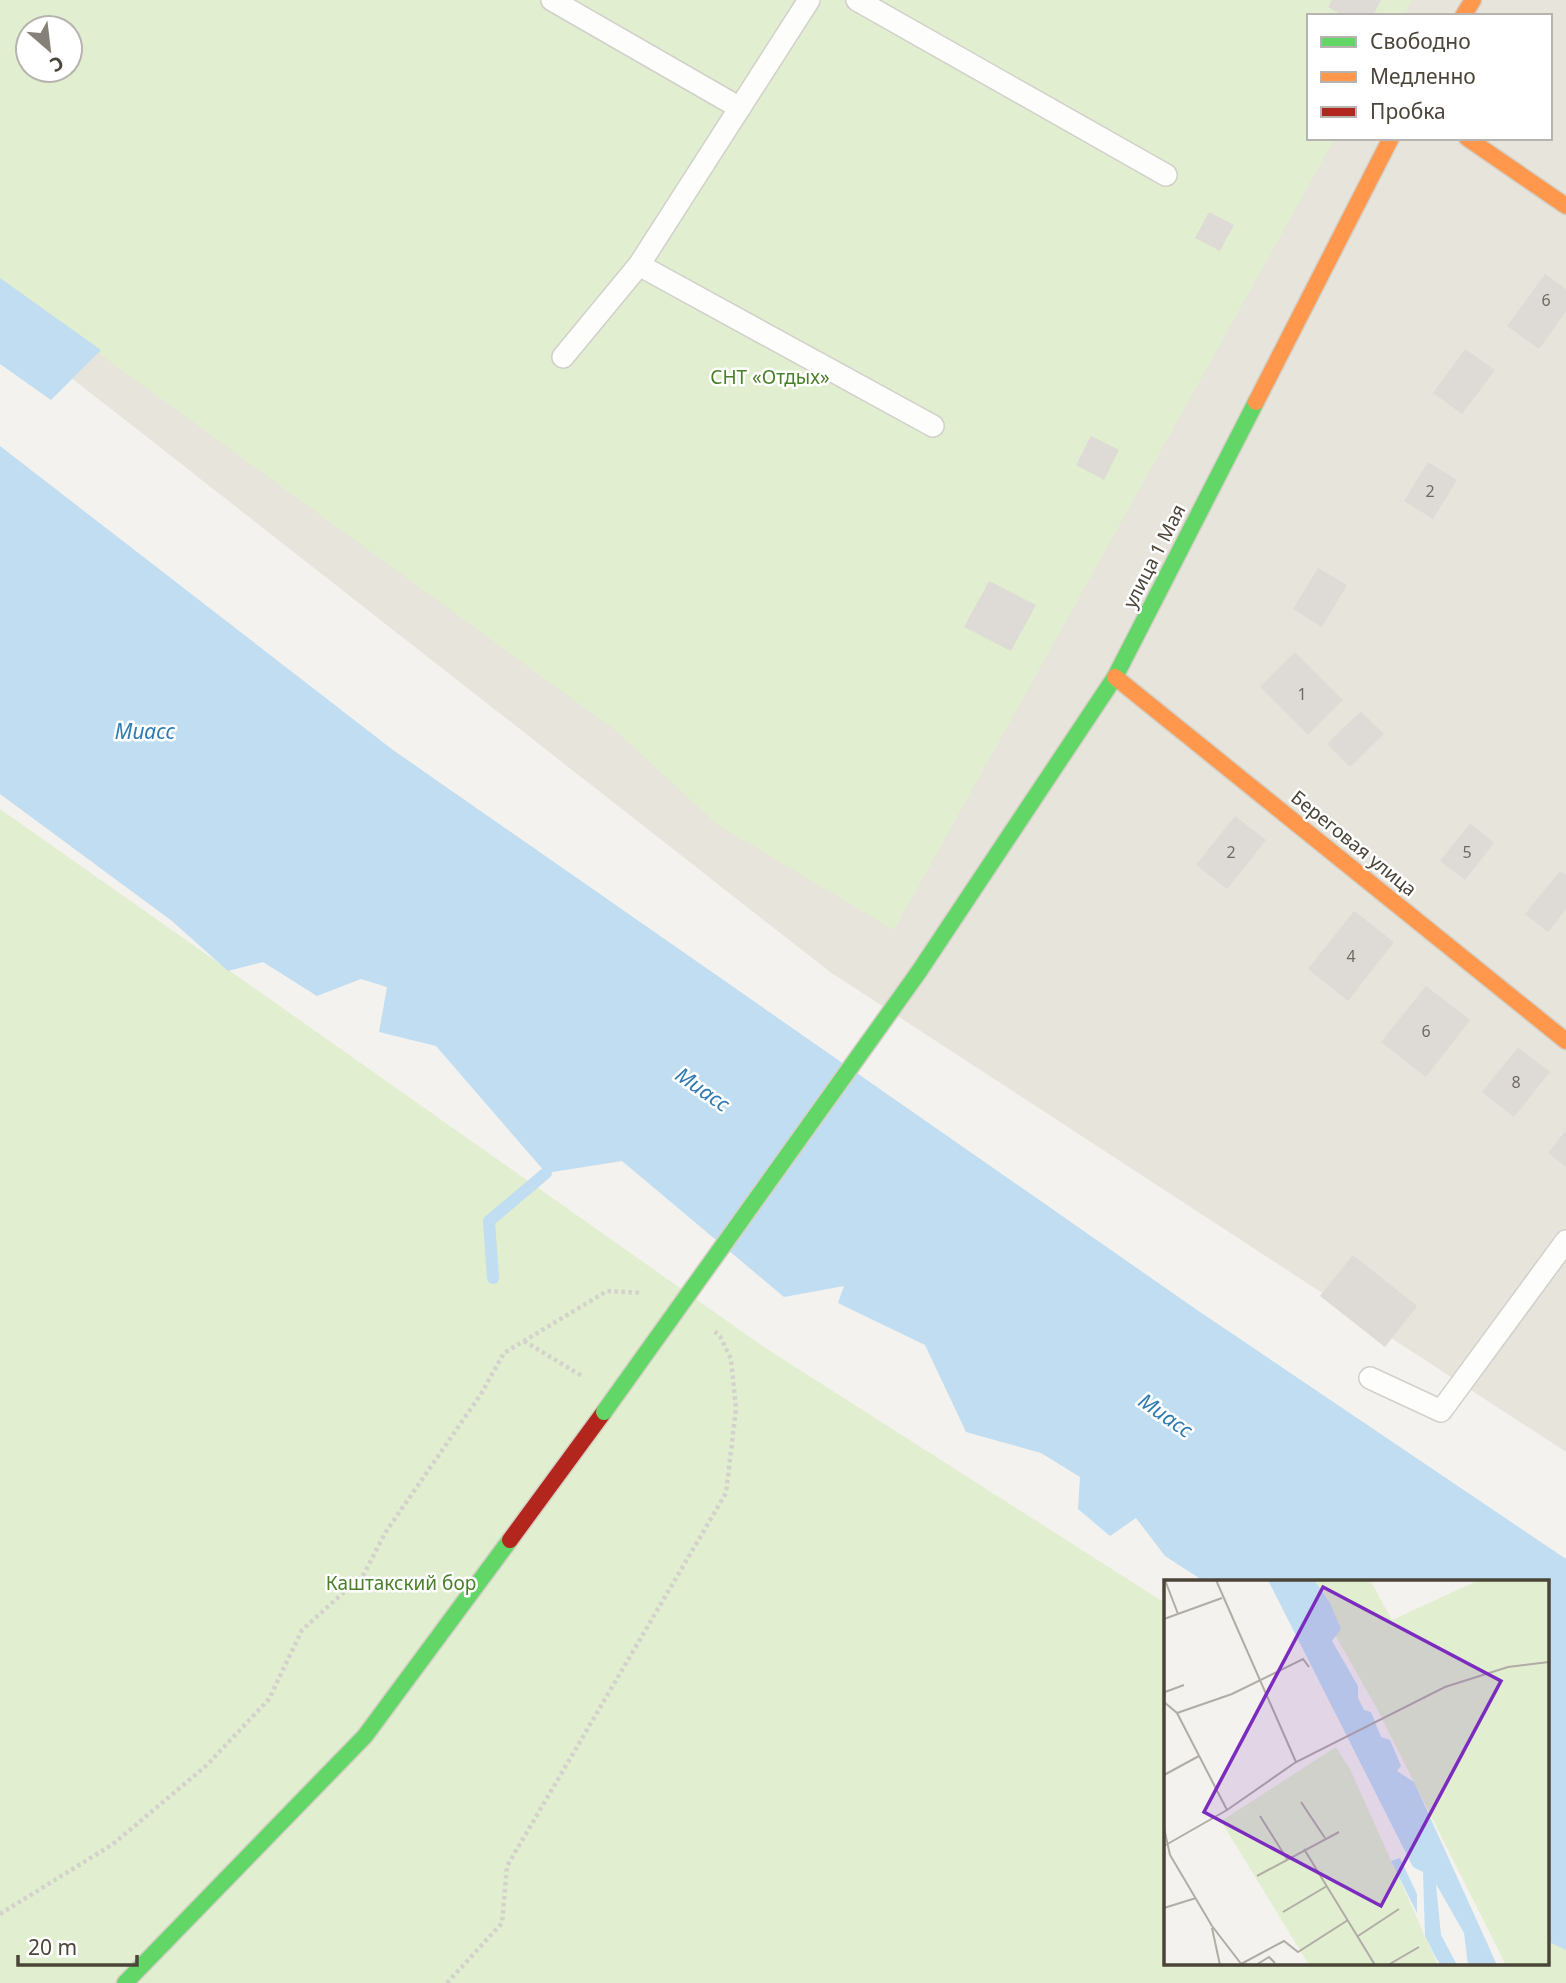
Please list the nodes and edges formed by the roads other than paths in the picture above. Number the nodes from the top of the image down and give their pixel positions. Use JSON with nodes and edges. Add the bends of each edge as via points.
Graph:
{"nodes":[{"id":1,"x":552,"y":0,"type":"edge"},
{"id":2,"x":809,"y":0,"type":"edge"},
{"id":3,"x":857,"y":0,"type":"edge"},
{"id":4,"x":740,"y":108,"type":"junction"},
{"id":5,"x":1390,"y":140,"type":"edge"},
{"id":6,"x":1470,"y":140,"type":"edge"},
{"id":7,"x":1166,"y":175,"type":"dead end"},
{"id":8,"x":1566,"y":206,"type":"edge"},
{"id":9,"x":639,"y":265,"type":"junction"},
{"id":10,"x":563,"y":357,"type":"dead end"},
{"id":11,"x":933,"y":426,"type":"dead end"},
{"id":12,"x":1115,"y":677,"type":"junction"},
{"id":13,"x":1566,"y":1041,"type":"edge"},
{"id":14,"x":1566,"y":1241,"type":"edge"},
{"id":15,"x":1370,"y":1378,"type":"dead end"},
{"id":16,"x":125,"y":1983,"type":"edge"}],
"edges":[{"from":1,"to":4,"type":"lane"},
{"from":2,"to":4,"type":"lane"},
{"from":3,"to":7,"type":"lane"},
{"from":4,"to":9,"type":"lane"},
{"from":5,"to":12,"type":"main road","name":"улица 1 Мая"},
{"from":6,"to":8,"type":"main road"},
{"from":9,"to":10,"type":"lane"},
{"from":9,"to":11,"type":"lane"},
{"from":12,"to":13,"type":"main road","name":"Береговая улица"},
{"from":12,"to":16,"type":"main road","name":"улица 1 Мая","bridge":true,"via":[[918,973],[616,1397],[365,1736]]},
{"from":14,"to":15,"type":"lane","via":[[1441,1411]]}]}
